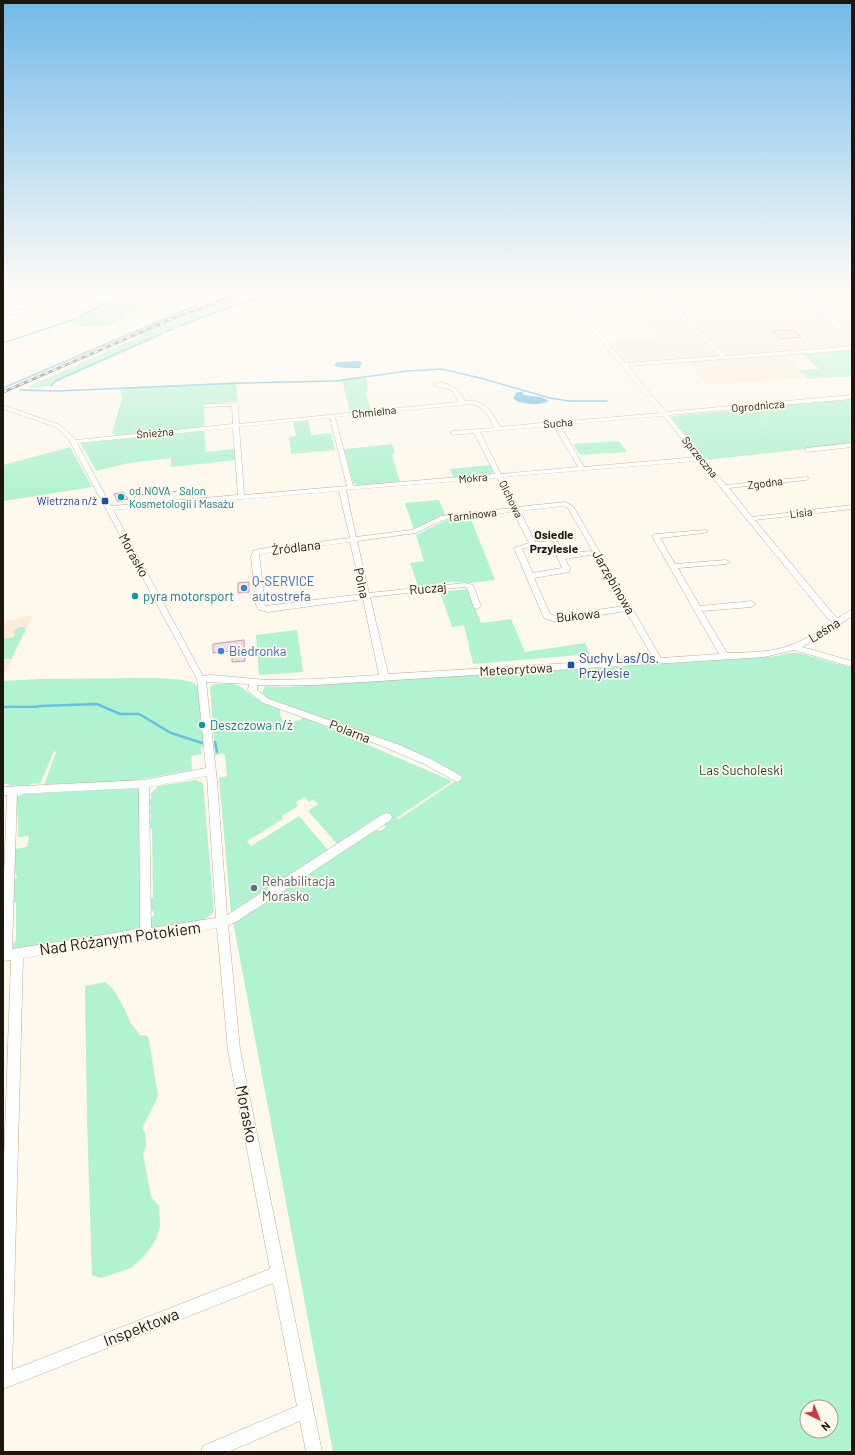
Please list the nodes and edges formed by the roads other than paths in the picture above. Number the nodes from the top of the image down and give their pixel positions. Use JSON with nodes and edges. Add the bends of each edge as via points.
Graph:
{"nodes":[{"id":1,"x":619,"y":359,"type":"edge"},
{"id":2,"x":697,"y":359,"type":"edge"},
{"id":3,"x":623,"y":364,"type":"junction"},
{"id":4,"x":437,"y":385,"type":"dead end"},
{"id":5,"x":852,"y":397,"type":"edge"},
{"id":6,"x":463,"y":403,"type":"junction"},
{"id":7,"x":205,"y":406,"type":"dead end"},
{"id":8,"x":3,"y":407,"type":"edge"},
{"id":9,"x":664,"y":415,"type":"junction"},
{"id":10,"x":332,"y":416,"type":"junction"},
{"id":11,"x":555,"y":422,"type":"junction"},
{"id":12,"x":237,"y":426,"type":"junction"},
{"id":13,"x":498,"y":428,"type":"junction"},
{"id":14,"x":476,"y":430,"type":"junction"},
{"id":15,"x":453,"y":433,"type":"dead end"},
{"id":16,"x":74,"y":442,"type":"junction"},
{"id":17,"x":852,"y":445,"type":"edge"},
{"id":18,"x":807,"y":450,"type":"dead end"},
{"id":19,"x":701,"y":459,"type":"junction"},
{"id":20,"x":582,"y":469,"type":"junction"},
{"id":21,"x":499,"y":475,"type":"junction"},
{"id":22,"x":806,"y":478,"type":"dead end"},
{"id":23,"x":350,"y":487,"type":"junction"},
{"id":24,"x":342,"y":488,"type":"junction"},
{"id":25,"x":724,"y":488,"type":"junction"},
{"id":26,"x":243,"y":496,"type":"junction"},
{"id":27,"x":569,"y":505,"type":"joint"},
{"id":28,"x":852,"y":507,"type":"edge"},
{"id":29,"x":108,"y":508,"type":"junction"},
{"id":30,"x":516,"y":509,"type":"junction"},
{"id":31,"x":750,"y":519,"type":"junction"},
{"id":32,"x":704,"y":531,"type":"dead end"},
{"id":33,"x":353,"y":540,"type":"junction"},
{"id":34,"x":533,"y":544,"type":"junction"},
{"id":35,"x":590,"y":553,"type":"dead end"},
{"id":36,"x":561,"y":556,"type":"junction"},
{"id":37,"x":726,"y":562,"type":"dead end"},
{"id":38,"x":673,"y":566,"type":"junction"},
{"id":39,"x":530,"y":576,"type":"junction"},
{"id":40,"x":365,"y":596,"type":"junction"},
{"id":41,"x":752,"y":604,"type":"dead end"},
{"id":42,"x":477,"y":606,"type":"dead end"},
{"id":43,"x":628,"y":608,"type":"junction"},
{"id":44,"x":698,"y":609,"type":"junction"},
{"id":45,"x":852,"y":612,"type":"edge"},
{"id":46,"x":838,"y":622,"type":"junction"},
{"id":47,"x":796,"y":647,"type":"junction"},
{"id":48,"x":723,"y":655,"type":"junction"},
{"id":49,"x":658,"y":660,"type":"junction"},
{"id":50,"x":852,"y":664,"type":"edge"},
{"id":51,"x":384,"y":677,"type":"junction"},
{"id":52,"x":201,"y":679,"type":"junction"},
{"id":53,"x":254,"y":681,"type":"junction"},
{"id":54,"x":211,"y":771,"type":"junction"},
{"id":55,"x":457,"y":778,"type":"dead end"},
{"id":56,"x":144,"y":784,"type":"junction"},
{"id":57,"x":7,"y":791,"type":"edge"},
{"id":58,"x":387,"y":817,"type":"dead end"},
{"id":59,"x":222,"y":922,"type":"junction"},
{"id":60,"x":146,"y":934,"type":"junction"},
{"id":61,"x":8,"y":955,"type":"edge"},
{"id":62,"x":279,"y":1273,"type":"junction"},
{"id":63,"x":3,"y":1381,"type":"edge"},
{"id":64,"x":306,"y":1410,"type":"junction"},
{"id":65,"x":209,"y":1452,"type":"edge"},
{"id":66,"x":314,"y":1452,"type":"edge"}],
"edges":[{"from":1,"to":3,"type":"street","name":"Sprzeczna"},
{"from":2,"to":3,"type":"street"},
{"from":3,"to":9,"type":"street","name":"Sprzeczna"},
{"from":4,"to":6,"type":"street","via":[[458,392]]},
{"from":5,"to":9,"type":"street","name":"Ogrodnicza"},
{"from":6,"to":10,"type":"street","name":"Chmielna"},
{"from":6,"to":13,"type":"street","name":"Chmielna","via":[[472,402],[487,407]]},
{"from":7,"to":12,"type":"street","via":[[233,404]]},
{"from":8,"to":16,"type":"street","name":"Morasko","via":[[58,426]]},
{"from":9,"to":11,"type":"street","name":"Sucha"},
{"from":9,"to":19,"type":"street","name":"Sprzeczna"},
{"from":10,"to":12,"type":"street","name":"Chmielna"},
{"from":10,"to":23,"type":"street"},
{"from":11,"to":13,"type":"street","name":"Sucha"},
{"from":11,"to":20,"type":"street"},
{"from":12,"to":16,"type":"street","name":"Śnieżna"},
{"from":12,"to":26,"type":"street"},
{"from":13,"to":14,"type":"street","name":"Sucha"},
{"from":14,"to":15,"type":"street","name":"Sucha"},
{"from":14,"to":21,"type":"street","name":"Olchowa"},
{"from":16,"to":29,"type":"street","name":"Morasko"},
{"from":17,"to":18,"type":"street"},
{"from":19,"to":20,"type":"street","name":"Mokra"},
{"from":19,"to":25,"type":"street","name":"Sprzeczna"},
{"from":20,"to":21,"type":"street","name":"Mokra"},
{"from":21,"to":23,"type":"street","name":"Mokra"},
{"from":21,"to":30,"type":"street","name":"Olchowa"},
{"from":22,"to":25,"type":"street","name":"Zgodna"},
{"from":23,"to":24,"type":"street","name":"Mokra"},
{"from":24,"to":26,"type":"street","name":"Mokra"},
{"from":24,"to":33,"type":"street","name":"Polna"},
{"from":25,"to":31,"type":"street","name":"Sprzeczna"},
{"from":26,"to":29,"type":"street","name":"Mokra"},
{"from":27,"to":30,"type":"street","name":"Tarninowa"},
{"from":27,"to":43,"type":"street","name":"Jarzębinowa"},
{"from":28,"to":31,"type":"street","name":"Lisia"},
{"from":29,"to":52,"type":"street","name":"Morasko"},
{"from":30,"to":33,"type":"street","name":"Tarninowa","via":[[441,518],[414,532]]},
{"from":30,"to":34,"type":"street","name":"Olchowa"},
{"from":31,"to":46,"type":"street","name":"Sprzeczna","via":[[831,618]]},
{"from":32,"to":38,"type":"street","via":[[656,536]]},
{"from":33,"to":40,"type":"street","name":"Polna"},
{"from":33,"to":40,"type":"street","name":"Źródlana","via":[[256,553],[260,605],[268,609]]},
{"from":34,"to":36,"type":"street","via":[[555,544]]},
{"from":34,"to":39,"type":"street","via":[[518,548]]},
{"from":35,"to":36,"type":"street"},
{"from":36,"to":39,"type":"street","via":[[566,570]]},
{"from":37,"to":38,"type":"street"},
{"from":38,"to":44,"type":"street"},
{"from":39,"to":43,"type":"street","name":"Bukowa","via":[[550,618]]},
{"from":40,"to":42,"type":"street","name":"Ruczaj","via":[[465,585],[470,587]]},
{"from":40,"to":51,"type":"street","name":"Polna"},
{"from":41,"to":44,"type":"street"},
{"from":43,"to":49,"type":"street","name":"Jarzębinowa"},
{"from":44,"to":48,"type":"street"},
{"from":45,"to":46,"type":"street","name":"Leśna"},
{"from":46,"to":47,"type":"street","name":"Leśna"},
{"from":47,"to":48,"type":"street","name":"Meteorytowa","via":[[770,654]]},
{"from":47,"to":50,"type":"street"},
{"from":48,"to":49,"type":"street","name":"Meteorytowa"},
{"from":49,"to":51,"type":"street","name":"Meteorytowa"},
{"from":51,"to":53,"type":"street","name":"Meteorytowa","via":[[298,682]]},
{"from":52,"to":53,"type":"street","name":"Meteorytowa"},
{"from":52,"to":54,"type":"street","name":"Morasko"},
{"from":53,"to":55,"type":"street","name":"Polarna","via":[[252,690],[255,695],[266,701],[335,724],[412,755]]},
{"from":54,"to":56,"type":"street"},
{"from":54,"to":59,"type":"street","name":"Morasko"},
{"from":56,"to":57,"type":"street"},
{"from":56,"to":60,"type":"street"},
{"from":57,"to":61,"type":"street"},
{"from":58,"to":59,"type":"street","name":"Nad Różanym Potokiem"},
{"from":59,"to":60,"type":"street","name":"Nad Różanym Potokiem"},
{"from":59,"to":62,"type":"street","name":"Morasko","via":[[234,1050]]},
{"from":60,"to":61,"type":"street","name":"Nad Różanym Potokiem"},
{"from":61,"to":63,"type":"street"},
{"from":62,"to":63,"type":"street","name":"Inspektowa"},
{"from":62,"to":64,"type":"street","name":"Morasko"},
{"from":64,"to":65,"type":"street"},
{"from":64,"to":66,"type":"street","name":"Morasko"}]}
